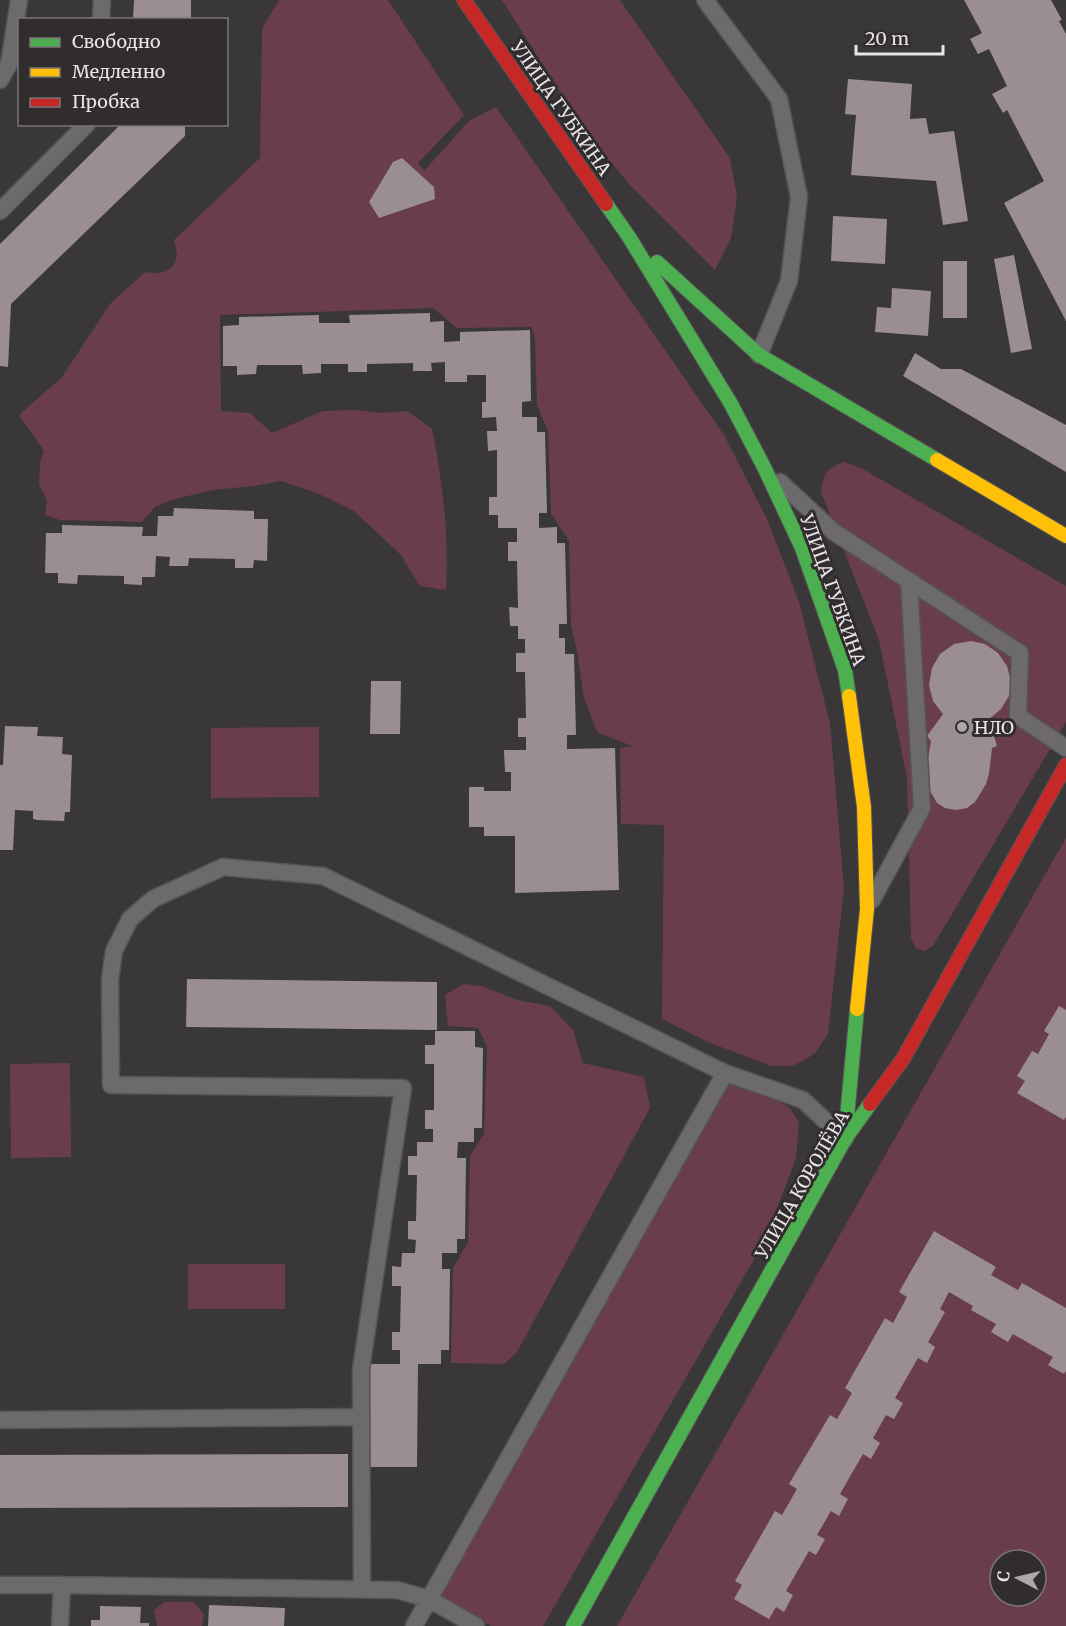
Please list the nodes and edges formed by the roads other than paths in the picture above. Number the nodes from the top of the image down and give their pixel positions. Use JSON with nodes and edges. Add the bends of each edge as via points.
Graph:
{"nodes":[{"id":1,"x":19,"y":0,"type":"edge"},
{"id":2,"x":102,"y":0,"type":"edge"},
{"id":3,"x":464,"y":0,"type":"edge"},
{"id":4,"x":705,"y":0,"type":"edge"},
{"id":5,"x":100,"y":18,"type":"edge"},
{"id":6,"x":0,"y":81,"type":"edge"},
{"id":7,"x":85,"y":126,"type":"edge"},
{"id":8,"x":0,"y":211,"type":"edge"},
{"id":9,"x":629,"y":237,"type":"junction"},
{"id":10,"x":759,"y":355,"type":"junction"},
{"id":11,"x":764,"y":467,"type":"junction"},
{"id":12,"x":1066,"y":536,"type":"edge"},
{"id":13,"x":909,"y":581,"type":"junction"},
{"id":14,"x":1066,"y":748,"type":"edge"},
{"id":15,"x":1066,"y":765,"type":"edge"},
{"id":16,"x":867,"y":909,"type":"junction"},
{"id":17,"x":725,"y":1073,"type":"junction"},
{"id":18,"x":845,"y":1139,"type":"junction"},
{"id":19,"x":361,"y":1417,"type":"junction"},
{"id":20,"x":0,"y":1420,"type":"edge"},
{"id":21,"x":0,"y":1585,"type":"edge"},
{"id":22,"x":62,"y":1585,"type":"junction"},
{"id":23,"x":362,"y":1589,"type":"junction"},
{"id":24,"x":429,"y":1599,"type":"junction"},
{"id":25,"x":60,"y":1626,"type":"edge"},
{"id":26,"x":414,"y":1626,"type":"edge"},
{"id":27,"x":476,"y":1626,"type":"edge"},
{"id":28,"x":573,"y":1626,"type":"edge"}],
"edges":[{"from":1,"to":6,"type":"lane","via":[[9,64]]},
{"from":2,"to":5,"type":"lane"},
{"from":3,"to":9,"type":"street","name":"УЛИЦА ГУБКИНА"},
{"from":4,"to":10,"type":"lane","via":[[779,99],[799,197],[789,281]]},
{"from":7,"to":8,"type":"lane"},
{"from":9,"to":10,"type":"street","name":"УЛИЦА ГУБКИНА"},
{"from":9,"to":11,"type":"street","name":"УЛИЦА ГУБКИНА","via":[[731,404]]},
{"from":10,"to":12,"type":"street","name":"УЛИЦА ГУБКИНА"},
{"from":11,"to":13,"type":"lane","via":[[834,532]]},
{"from":11,"to":16,"type":"street","name":"УЛИЦА ГУБКИНА","via":[[802,548],[845,670],[864,807]]},
{"from":13,"to":14,"type":"lane","via":[[1020,653],[1018,716]]},
{"from":13,"to":16,"type":"lane","via":[[922,808]]},
{"from":15,"to":18,"type":"street","name":"УЛИЦА КОРОЛЁВА","via":[[903,1059]]},
{"from":16,"to":18,"type":"street","name":"УЛИЦА ГУБКИНА"},
{"from":17,"to":18,"type":"lane","via":[[803,1100]]},
{"from":17,"to":19,"type":"lane","via":[[323,876],[223,867],[153,899],[130,919],[114,951],[110,979],[111,1085],[403,1088],[361,1369]]},
{"from":17,"to":24,"type":"lane"},
{"from":18,"to":28,"type":"street","name":"УЛИЦА КОРОЛЁВА"},
{"from":19,"to":20,"type":"lane"},
{"from":19,"to":23,"type":"lane"},
{"from":21,"to":22,"type":"lane"},
{"from":22,"to":23,"type":"lane"},
{"from":22,"to":25,"type":"lane"},
{"from":23,"to":24,"type":"lane","via":[[397,1590]]},
{"from":24,"to":26,"type":"lane"},
{"from":24,"to":27,"type":"lane"}]}
